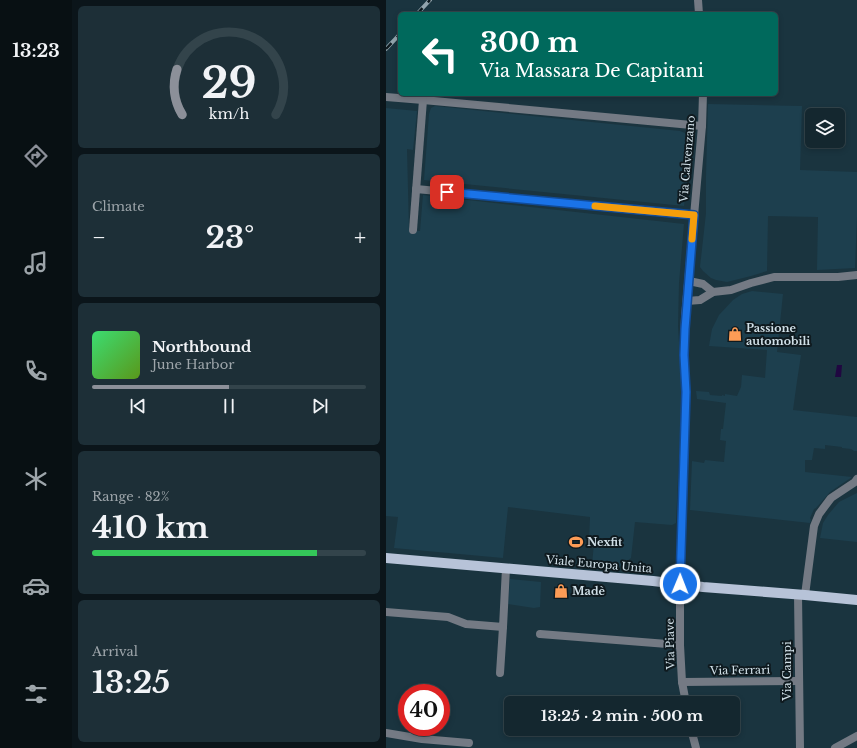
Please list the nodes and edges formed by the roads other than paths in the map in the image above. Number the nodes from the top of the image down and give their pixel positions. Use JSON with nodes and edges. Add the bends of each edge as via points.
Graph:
{"nodes":[{"id":1,"x":698,"y":0,"type":"edge"},
{"id":2,"x":699,"y":12,"type":"edge"},
{"id":3,"x":703,"y":96,"type":"edge"},
{"id":4,"x":386,"y":97,"type":"edge"},
{"id":5,"x":423,"y":100,"type":"junction"},
{"id":6,"x":702,"y":126,"type":"junction"},
{"id":7,"x":416,"y":189,"type":"junction"},
{"id":8,"x":694,"y":215,"type":"junction"},
{"id":9,"x":413,"y":230,"type":"dead end"},
{"id":10,"x":857,"y":275,"type":"edge"},
{"id":11,"x":689,"y":281,"type":"junction"},
{"id":12,"x":713,"y":292,"type":"junction"},
{"id":13,"x":687,"y":301,"type":"junction"},
{"id":14,"x":857,"y":479,"type":"edge"},
{"id":15,"x":386,"y":558,"type":"edge"},
{"id":16,"x":506,"y":568,"type":"junction"},
{"id":17,"x":680,"y":584,"type":"junction"},
{"id":18,"x":801,"y":595,"type":"junction"},
{"id":19,"x":857,"y":600,"type":"edge"},
{"id":20,"x":386,"y":612,"type":"edge"},
{"id":21,"x":503,"y":627,"type":"junction"},
{"id":22,"x":540,"y":634,"type":"dead end"},
{"id":23,"x":680,"y":645,"type":"junction"},
{"id":24,"x":500,"y":673,"type":"dead end"},
{"id":25,"x":798,"y":681,"type":"junction"},
{"id":26,"x":682,"y":682,"type":"junction"},
{"id":27,"x":685,"y":696,"type":"edge"},
{"id":28,"x":386,"y":733,"type":"edge"},
{"id":29,"x":692,"y":736,"type":"edge"},
{"id":30,"x":857,"y":736,"type":"edge"},
{"id":31,"x":469,"y":743,"type":"dead end"},
{"id":32,"x":696,"y":748,"type":"edge"},
{"id":33,"x":800,"y":748,"type":"edge"},
{"id":34,"x":835,"y":748,"type":"edge"}],
"edges":[{"from":1,"to":2,"type":"street"},
{"from":3,"to":6,"type":"street","name":"Via Calvenzano"},
{"from":4,"to":5,"type":"street"},
{"from":5,"to":6,"type":"street"},
{"from":5,"to":7,"type":"street"},
{"from":6,"to":8,"type":"street","name":"Via Calvenzano"},
{"from":7,"to":8,"type":"street"},
{"from":7,"to":9,"type":"street"},
{"from":8,"to":11,"type":"street","name":"Via Calvenzano"},
{"from":10,"to":12,"type":"street","via":[[774,277],[731,290]]},
{"from":11,"to":12,"type":"street","via":[[703,284]]},
{"from":11,"to":13,"type":"street","name":"Via Calvenzano"},
{"from":12,"to":13,"type":"street","via":[[700,300]]},
{"from":13,"to":17,"type":"street","name":"Via Calvenzano"},
{"from":14,"to":18,"type":"street","name":"Via Campi","via":[[831,498],[819,514],[814,526]]},
{"from":15,"to":16,"type":"main road","name":"Viale Europa Unita"},
{"from":16,"to":17,"type":"main road","name":"Viale Europa Unita"},
{"from":16,"to":21,"type":"street"},
{"from":17,"to":18,"type":"main road","name":"Viale Europa Unita"},
{"from":17,"to":23,"type":"street","name":"Via Piave"},
{"from":18,"to":19,"type":"main road","name":"Viale Europa Unita"},
{"from":18,"to":25,"type":"street","name":"Via Campi"},
{"from":20,"to":21,"type":"street","via":[[448,617],[466,624]]},
{"from":21,"to":24,"type":"street"},
{"from":22,"to":23,"type":"street"},
{"from":23,"to":26,"type":"street","name":"Via Piave"},
{"from":25,"to":26,"type":"street","name":"Via Ferrari"},
{"from":25,"to":33,"type":"street","name":"Via Campi"},
{"from":26,"to":27,"type":"street","name":"Via Piave"},
{"from":28,"to":31,"type":"street","via":[[422,740]]},
{"from":29,"to":32,"type":"street"},
{"from":30,"to":34,"type":"street"}]}
